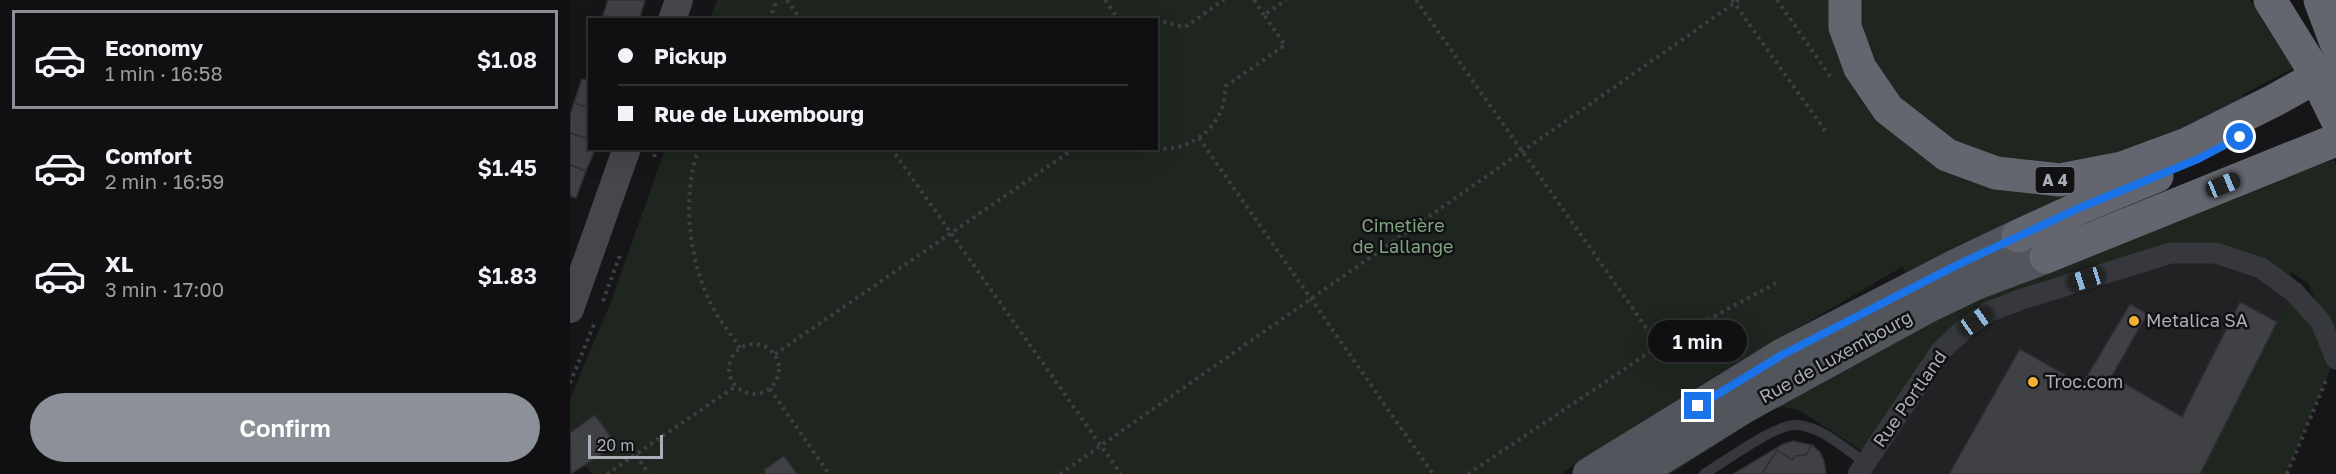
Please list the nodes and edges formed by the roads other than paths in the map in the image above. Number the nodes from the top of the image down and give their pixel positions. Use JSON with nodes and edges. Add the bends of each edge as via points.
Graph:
{"nodes":[{"id":1,"x":679,"y":0,"type":"edge"},
{"id":2,"x":1845,"y":0,"type":"edge"},
{"id":3,"x":2320,"y":0,"type":"edge"},
{"id":4,"x":2272,"y":7,"type":"edge"},
{"id":5,"x":673,"y":18,"type":"edge"},
{"id":6,"x":2336,"y":43,"type":"edge"},
{"id":7,"x":2322,"y":64,"type":"edge"},
{"id":8,"x":2336,"y":82,"type":"edge"},
{"id":9,"x":2336,"y":118,"type":"edge"},
{"id":10,"x":2336,"y":140,"type":"edge"},
{"id":11,"x":626,"y":150,"type":"edge"},
{"id":12,"x":2018,"y":236,"type":"joint"},
{"id":13,"x":2046,"y":257,"type":"junction"},
{"id":14,"x":1914,"y":287,"type":"junction"},
{"id":15,"x":570,"y":309,"type":"edge"},
{"id":16,"x":1988,"y":312,"type":"junction"},
{"id":17,"x":2336,"y":359,"type":"edge"},
{"id":18,"x":1744,"y":407,"type":"junction"},
{"id":19,"x":1862,"y":468,"type":"edge"},
{"id":20,"x":1589,"y":474,"type":"edge"},
{"id":21,"x":1636,"y":474,"type":"edge"},
{"id":22,"x":1704,"y":474,"type":"edge"}],
"edges":[{"from":1,"to":5,"type":"main road"},
{"from":2,"to":7,"type":"highway","number":"A 4","via":[[1845,27],[1860,68],[1888,109],[1947,155],[1996,173],[2060,180],[2122,168],[2187,144],[2275,100]]},
{"from":3,"to":6,"type":"highway"},
{"from":4,"to":7,"type":"highway"},
{"from":7,"to":9,"type":"highway","bridge":true},
{"from":8,"to":12,"type":"highway","via":[[2198,159]]},
{"from":10,"to":13,"type":"highway"},
{"from":11,"to":15,"type":"main road"},
{"from":12,"to":14,"type":"main road","name":"Rue de Luxembourg"},
{"from":13,"to":16,"type":"street"},
{"from":13,"to":18,"type":"main road","name":"Rue de Luxembourg","via":[[1925,308]]},
{"from":14,"to":18,"type":"main road","via":[[1873,323],[1791,367]]},
{"from":14,"to":20,"type":"main road","name":"Rue de Luxembourg","via":[[1782,355]]},
{"from":16,"to":17,"type":"street","name":"Rue Portland","via":[[2171,253],[2216,253],[2261,268],[2294,292],[2321,322]]},
{"from":16,"to":19,"type":"street","name":"Rue Portland","via":[[1941,352]]},
{"from":18,"to":21,"type":"main road","name":"Rue de Luxembourg"},
{"from":19,"to":22,"type":"lane","via":[[1816,430],[1795,425],[1776,430]]}]}
